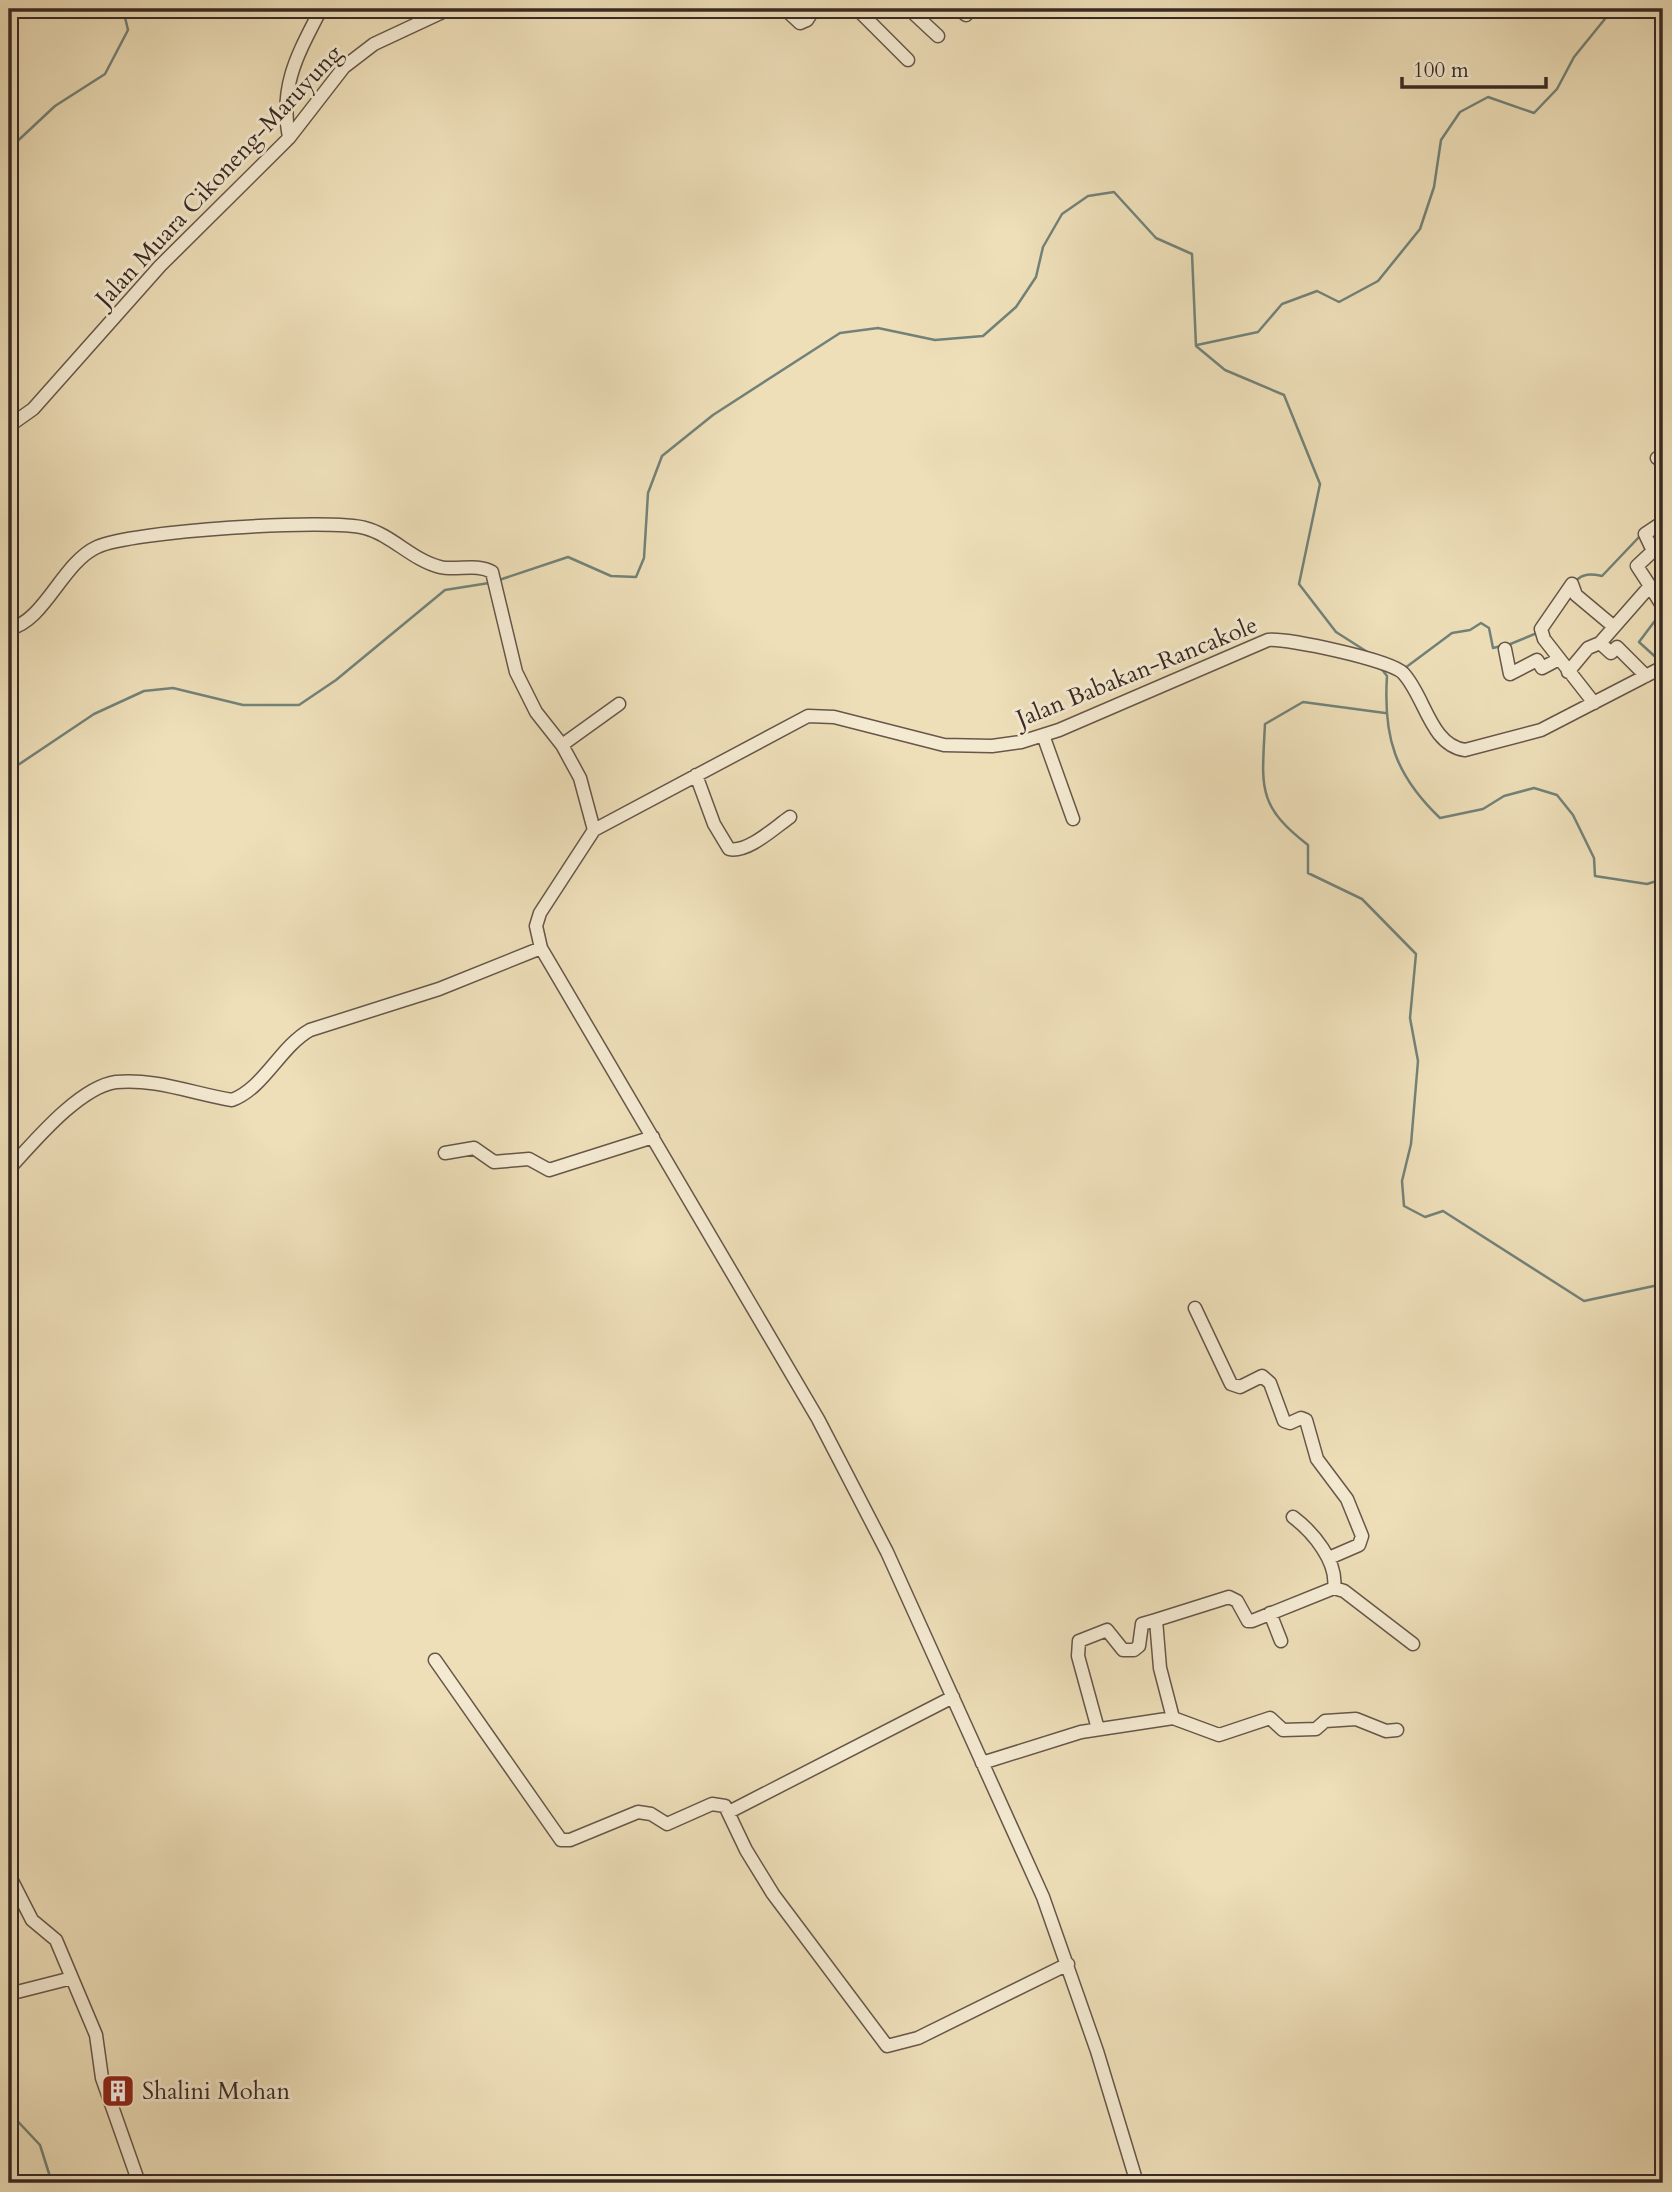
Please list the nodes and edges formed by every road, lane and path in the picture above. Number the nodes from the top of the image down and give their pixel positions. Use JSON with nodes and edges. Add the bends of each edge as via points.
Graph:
{"nodes":[{"id":1,"x":321,"y":9,"type":"edge"},
{"id":2,"x":449,"y":9,"type":"edge"},
{"id":3,"x":785,"y":9,"type":"edge"},
{"id":4,"x":814,"y":9,"type":"edge"},
{"id":5,"x":857,"y":9,"type":"edge"},
{"id":6,"x":909,"y":9,"type":"edge"},
{"id":7,"x":872,"y":14,"type":"edge"},
{"id":8,"x":938,"y":36,"type":"dead end"},
{"id":9,"x":908,"y":60,"type":"dead end"},
{"id":10,"x":289,"y":138,"type":"junction"},
{"id":11,"x":9,"y":426,"type":"edge"},
{"id":12,"x":1663,"y":522,"type":"edge"},
{"id":13,"x":1658,"y":595,"type":"edge"},
{"id":14,"x":1613,"y":626,"type":"junction"},
{"id":15,"x":9,"y":629,"type":"edge"},
{"id":16,"x":1600,"y":643,"type":"junction"},
{"id":17,"x":1505,"y":649,"type":"dead end"},
{"id":18,"x":1559,"y":659,"type":"junction"},
{"id":19,"x":1663,"y":667,"type":"edge"},
{"id":20,"x":1568,"y":671,"type":"junction"},
{"id":21,"x":1646,"y":676,"type":"junction"},
{"id":22,"x":1592,"y":702,"type":"junction"},
{"id":23,"x":619,"y":704,"type":"dead end"},
{"id":24,"x":1043,"y":735,"type":"junction"},
{"id":25,"x":562,"y":745,"type":"junction"},
{"id":26,"x":696,"y":775,"type":"junction"},
{"id":27,"x":790,"y":817,"type":"dead end"},
{"id":28,"x":1073,"y":819,"type":"dead end"},
{"id":29,"x":594,"y":830,"type":"junction"},
{"id":30,"x":541,"y":948,"type":"junction"},
{"id":31,"x":653,"y":1137,"type":"junction"},
{"id":32,"x":445,"y":1153,"type":"dead end"},
{"id":33,"x":9,"y":1169,"type":"edge"},
{"id":34,"x":1195,"y":1308,"type":"dead end"},
{"id":35,"x":1293,"y":1517,"type":"dead end"},
{"id":36,"x":1329,"y":1558,"type":"junction"},
{"id":37,"x":1334,"y":1588,"type":"junction"},
{"id":38,"x":1270,"y":1613,"type":"junction"},
{"id":39,"x":1156,"y":1620,"type":"junction"},
{"id":40,"x":1281,"y":1641,"type":"dead end"},
{"id":41,"x":1413,"y":1644,"type":"dead end"},
{"id":42,"x":435,"y":1660,"type":"dead end"},
{"id":43,"x":953,"y":1697,"type":"junction"},
{"id":44,"x":1173,"y":1718,"type":"junction"},
{"id":45,"x":1098,"y":1729,"type":"junction"},
{"id":46,"x":1397,"y":1730,"type":"dead end"},
{"id":47,"x":982,"y":1763,"type":"junction"},
{"id":48,"x":729,"y":1812,"type":"junction"},
{"id":49,"x":9,"y":1875,"type":"edge"},
{"id":50,"x":1068,"y":1964,"type":"junction"},
{"id":51,"x":72,"y":1978,"type":"junction"},
{"id":52,"x":9,"y":1994,"type":"edge"},
{"id":53,"x":139,"y":2183,"type":"edge"},
{"id":54,"x":1137,"y":2183,"type":"edge"}],
"edges":[{"from":1,"to":10,"type":"street","via":[[291,67],[285,94]]},
{"from":2,"to":10,"type":"street","name":"Jalan Muara Cikoneng-Maruyung","via":[[374,44],[344,67]]},
{"from":3,"to":4,"type":"street","via":[[800,23]]},
{"from":5,"to":7,"type":"street"},
{"from":6,"to":8,"type":"street"},
{"from":7,"to":9,"type":"street"},
{"from":10,"to":11,"type":"street","name":"Jalan Muara Cikoneng-Maruyung","via":[[160,266],[33,409]]},
{"from":12,"to":13,"type":"street","via":[[1644,534],[1653,551],[1637,566]]},
{"from":13,"to":14,"type":"street"},
{"from":14,"to":16,"type":"street"},
{"from":14,"to":18,"type":"street","via":[[1576,595],[1572,584],[1541,630]]},
{"from":15,"to":25,"type":"street","via":[[25,621],[94,548],[141,536],[359,526],[424,562],[442,568],[483,568],[493,575],[516,672],[536,712]]},
{"from":16,"to":20,"type":"street","via":[[1588,648]]},
{"from":16,"to":21,"type":"street","via":[[1611,653],[1617,647]]},
{"from":17,"to":18,"type":"street","via":[[1510,674],[1536,660],[1542,668]]},
{"from":18,"to":20,"type":"street"},
{"from":19,"to":21,"type":"street","name":"Jalan Babakan-Rancakole"},
{"from":20,"to":22,"type":"street"},
{"from":21,"to":22,"type":"street","name":"Jalan Babakan-Rancakole"},
{"from":22,"to":24,"type":"street","name":"Jalan Babakan-Rancakole","via":[[1541,730],[1460,749],[1440,736],[1402,672],[1375,660],[1268,640]]},
{"from":23,"to":25,"type":"street"},
{"from":24,"to":26,"type":"street","name":"Jalan Babakan-Rancakole","via":[[992,746],[944,745],[834,717],[808,716]]},
{"from":24,"to":28,"type":"street"},
{"from":25,"to":29,"type":"street","via":[[580,778]]},
{"from":26,"to":27,"type":"street","via":[[711,818],[729,849],[753,842]]},
{"from":26,"to":29,"type":"street","name":"Jalan Babakan-Rancakole"},
{"from":29,"to":30,"type":"street","via":[[540,913],[536,926]]},
{"from":30,"to":31,"type":"street"},
{"from":30,"to":33,"type":"street","via":[[439,989],[310,1030],[232,1100],[151,1084],[100,1086]]},
{"from":31,"to":32,"type":"street","via":[[550,1170],[528,1159],[494,1162],[474,1148]]},
{"from":31,"to":43,"type":"street","via":[[818,1419],[887,1552]]},
{"from":34,"to":36,"type":"street","via":[[1231,1384],[1240,1387],[1262,1376],[1284,1420],[1306,1420],[1317,1459],[1347,1499],[1362,1536],[1362,1543]]},
{"from":35,"to":36,"type":"street"},
{"from":36,"to":37,"type":"street"},
{"from":37,"to":38,"type":"street"},
{"from":37,"to":41,"type":"street"},
{"from":38,"to":39,"type":"street","via":[[1250,1621],[1237,1601],[1226,1597]]},
{"from":38,"to":40,"type":"street"},
{"from":39,"to":44,"type":"street","via":[[1160,1668]]},
{"from":39,"to":45,"type":"street","via":[[1142,1624],[1139,1646],[1134,1650],[1123,1650],[1107,1630],[1079,1641],[1078,1656]]},
{"from":42,"to":48,"type":"street","via":[[561,1840],[644,1811],[667,1824],[712,1804],[723,1804]]},
{"from":43,"to":47,"type":"street"},
{"from":43,"to":48,"type":"street"},
{"from":44,"to":45,"type":"street"},
{"from":44,"to":46,"type":"street","via":[[1219,1735],[1270,1718],[1283,1730],[1315,1729],[1325,1721],[1356,1719],[1386,1731]]},
{"from":45,"to":47,"type":"street"},
{"from":47,"to":50,"type":"street"},
{"from":48,"to":50,"type":"street","via":[[773,1894],[887,2046],[918,2038]]},
{"from":49,"to":51,"type":"street","via":[[32,1920],[56,1940]]},
{"from":50,"to":54,"type":"street"},
{"from":51,"to":52,"type":"street"},
{"from":51,"to":53,"type":"street","via":[[96,2035],[102,2078]]}]}
